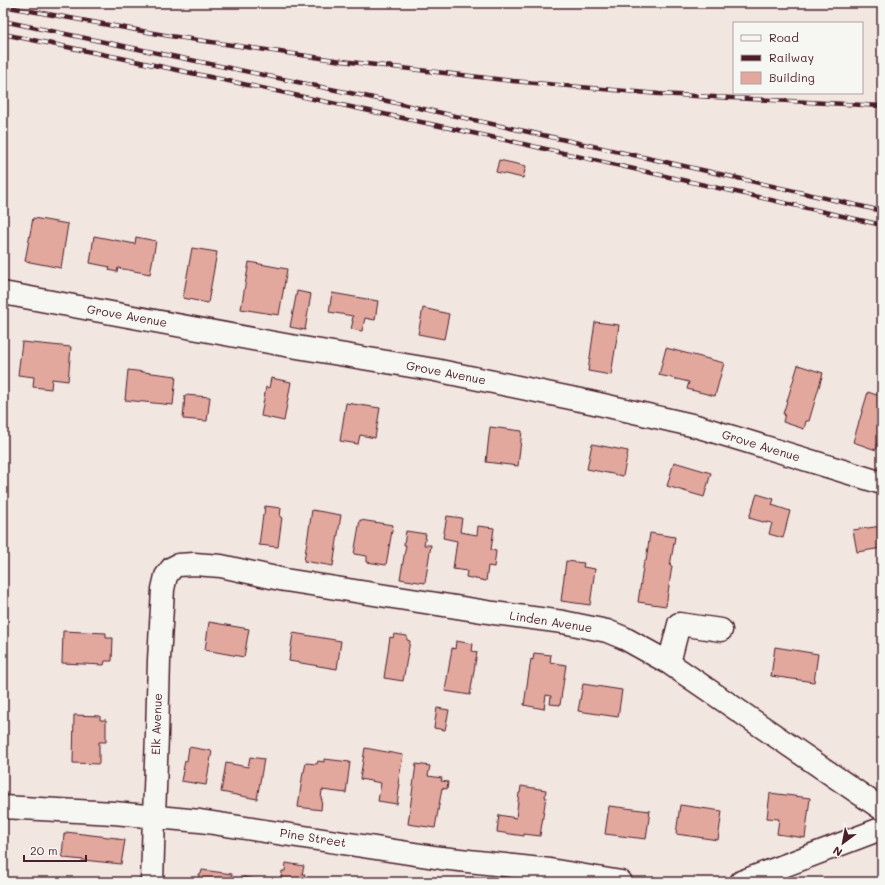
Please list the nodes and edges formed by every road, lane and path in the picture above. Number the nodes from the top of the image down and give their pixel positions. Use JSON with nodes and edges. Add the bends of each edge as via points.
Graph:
{"nodes":[{"id":1,"x":3,"y":293,"type":"edge"},
{"id":2,"x":882,"y":483,"type":"edge"},
{"id":3,"x":172,"y":568,"type":"joint"},
{"id":4,"x":721,"y":630,"type":"dead end"},
{"id":5,"x":669,"y":663,"type":"junction"},
{"id":6,"x":3,"y":807,"type":"edge"},
{"id":7,"x":882,"y":809,"type":"edge"},
{"id":8,"x":154,"y":816,"type":"junction"},
{"id":9,"x":882,"y":830,"type":"edge"},
{"id":10,"x":152,"y":882,"type":"edge"},
{"id":11,"x":621,"y":882,"type":"edge"},
{"id":12,"x":742,"y":882,"type":"edge"}],
"edges":[{"from":1,"to":2,"type":"street","name":"Grove Avenue","via":[[435,370],[590,402],[696,426]]},
{"from":3,"to":5,"type":"street","name":"Linden Avenue","via":[[194,564],[221,566],[285,580],[563,622],[613,633]]},
{"from":3,"to":8,"type":"street","name":"Elk Avenue","via":[[166,576],[163,589]]},
{"from":4,"to":5,"type":"street","via":[[679,624]]},
{"from":5,"to":7,"type":"street","name":"Linden Avenue"},
{"from":6,"to":8,"type":"street","name":"Pine Street"},
{"from":8,"to":10,"type":"street","name":"Elk Avenue"},
{"from":8,"to":11,"type":"street","name":"Pine Street"},
{"from":9,"to":12,"type":"street"}]}
